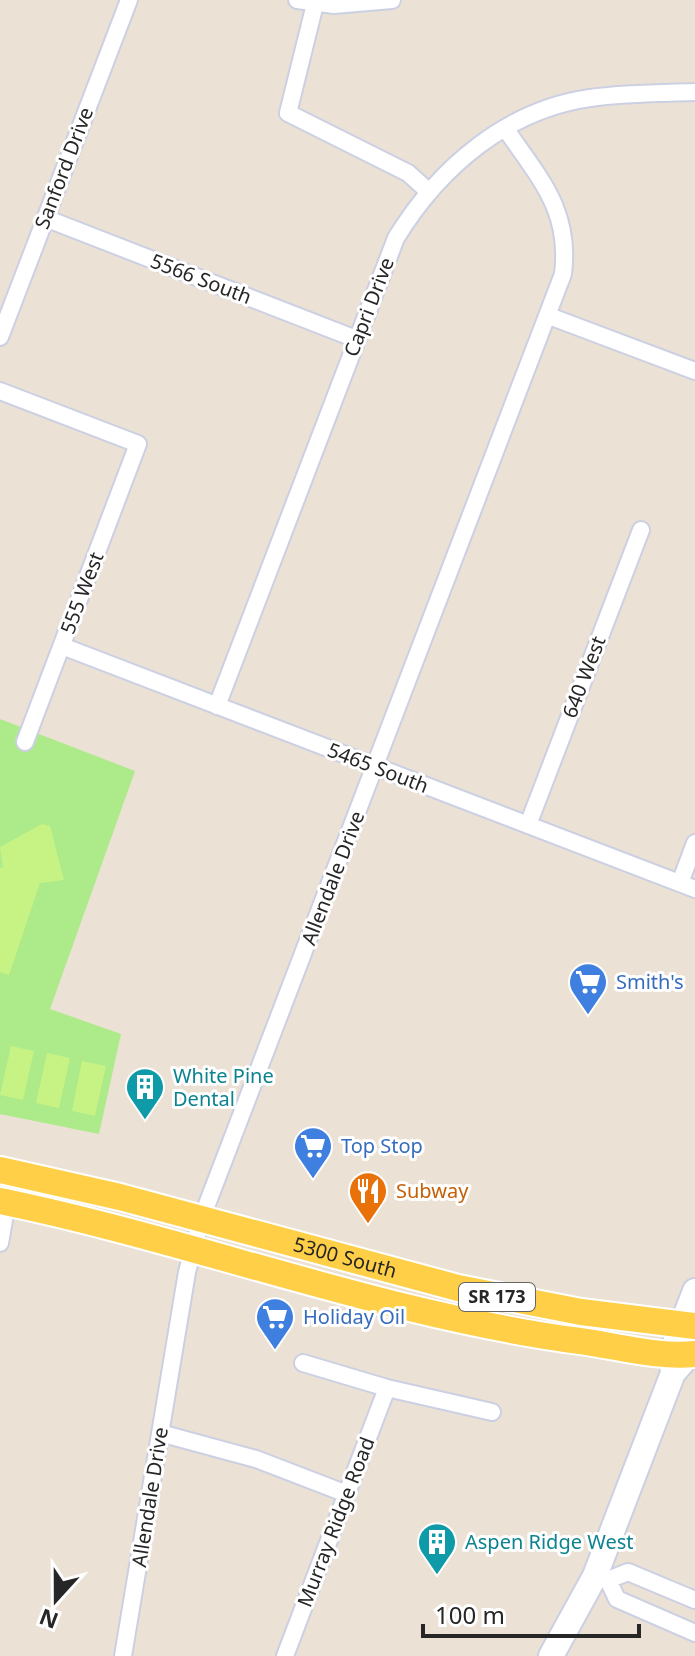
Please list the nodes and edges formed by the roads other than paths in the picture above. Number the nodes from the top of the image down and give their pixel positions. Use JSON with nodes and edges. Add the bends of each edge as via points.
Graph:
{"nodes":[{"id":1,"x":129,"y":0,"type":"edge"},
{"id":2,"x":297,"y":0,"type":"edge"},
{"id":3,"x":392,"y":0,"type":"edge"},
{"id":4,"x":315,"y":4,"type":"junction"},
{"id":5,"x":695,"y":92,"type":"edge"},
{"id":6,"x":505,"y":128,"type":"junction"},
{"id":7,"x":428,"y":191,"type":"junction"},
{"id":8,"x":45,"y":218,"type":"junction"},
{"id":9,"x":549,"y":316,"type":"junction"},
{"id":10,"x":0,"y":337,"type":"edge"},
{"id":11,"x":356,"y":339,"type":"junction"},
{"id":12,"x":695,"y":371,"type":"edge"},
{"id":13,"x":0,"y":391,"type":"edge"},
{"id":14,"x":641,"y":530,"type":"dead end"},
{"id":15,"x":62,"y":646,"type":"junction"},
{"id":16,"x":217,"y":706,"type":"junction"},
{"id":17,"x":25,"y":742,"type":"dead end"},
{"id":18,"x":375,"y":767,"type":"junction"},
{"id":19,"x":528,"y":825,"type":"junction"},
{"id":20,"x":695,"y":843,"type":"edge"},
{"id":21,"x":688,"y":886,"type":"edge"},
{"id":22,"x":0,"y":1170,"type":"edge"},
{"id":23,"x":3,"y":1202,"type":"edge"},
{"id":24,"x":201,"y":1220,"type":"junction"},
{"id":25,"x":0,"y":1243,"type":"edge"},
{"id":26,"x":194,"y":1248,"type":"junction"},
{"id":27,"x":695,"y":1291,"type":"edge"},
{"id":28,"x":688,"y":1325,"type":"edge"},
{"id":29,"x":685,"y":1356,"type":"edge"},
{"id":30,"x":303,"y":1363,"type":"dead end"},
{"id":31,"x":387,"y":1388,"type":"junction"},
{"id":32,"x":492,"y":1412,"type":"dead end"},
{"id":33,"x":160,"y":1433,"type":"junction"},
{"id":34,"x":347,"y":1494,"type":"junction"},
{"id":35,"x":602,"y":1578,"type":"junction"},
{"id":36,"x":695,"y":1600,"type":"edge"},
{"id":37,"x":695,"y":1633,"type":"edge"},
{"id":38,"x":123,"y":1656,"type":"edge"},
{"id":39,"x":285,"y":1656,"type":"edge"},
{"id":40,"x":551,"y":1656,"type":"edge"}],
"edges":[{"from":1,"to":8,"type":"street","name":"Sanford Drive"},
{"from":2,"to":4,"type":"street"},
{"from":3,"to":4,"type":"street"},
{"from":4,"to":7,"type":"street","via":[[288,113],[408,173]]},
{"from":5,"to":6,"type":"street","name":"Capri Drive","via":[[588,98]]},
{"from":6,"to":7,"type":"street","name":"Capri Drive","via":[[466,154]]},
{"from":6,"to":9,"type":"street","name":"Allendale Drive","via":[[544,184],[565,231],[563,274]]},
{"from":7,"to":11,"type":"street","name":"Capri Drive","via":[[396,238]]},
{"from":8,"to":10,"type":"street","name":"Sanford Drive"},
{"from":8,"to":11,"type":"street","name":"5566 South"},
{"from":9,"to":12,"type":"street"},
{"from":9,"to":18,"type":"street","name":"Allendale Drive"},
{"from":11,"to":16,"type":"street","name":"Capri Drive"},
{"from":13,"to":15,"type":"street","name":"555 West","via":[[138,444]]},
{"from":14,"to":19,"type":"street","name":"640 West"},
{"from":15,"to":16,"type":"street","name":"5465 South"},
{"from":15,"to":17,"type":"street","name":"555 West"},
{"from":16,"to":18,"type":"street","name":"5465 South"},
{"from":18,"to":19,"type":"street","name":"5465 South"},
{"from":18,"to":24,"type":"street","name":"Allendale Drive"},
{"from":19,"to":21,"type":"street","name":"5465 South"},
{"from":20,"to":21,"type":"street"},
{"from":22,"to":24,"type":"main road","name":"5300 South","number":"SR 173"},
{"from":23,"to":25,"type":"street"},
{"from":23,"to":26,"type":"main road","name":"5300 South","number":"SR 173"},
{"from":24,"to":26,"type":"street","name":"Allendale Drive"},
{"from":24,"to":28,"type":"main road","name":"5300 South","number":"SR 173","via":[[486,1294]]},
{"from":26,"to":29,"type":"main road","name":"5300 South","number":"SR 173","via":[[486,1327]]},
{"from":26,"to":33,"type":"street","name":"Allendale Drive"},
{"from":27,"to":28,"type":"main road"},
{"from":28,"to":29,"type":"main road"},
{"from":29,"to":35,"type":"main road"},
{"from":30,"to":31,"type":"street"},
{"from":31,"to":32,"type":"street"},
{"from":31,"to":34,"type":"street","name":"Murray Ridge Road"},
{"from":33,"to":34,"type":"street","via":[[256,1459]]},
{"from":33,"to":38,"type":"street","name":"Allendale Drive"},
{"from":34,"to":39,"type":"street","name":"Murray Ridge Road"},
{"from":35,"to":36,"type":"street","via":[[628,1572]]},
{"from":35,"to":37,"type":"street","via":[[617,1599]]},
{"from":35,"to":40,"type":"main road"}]}
